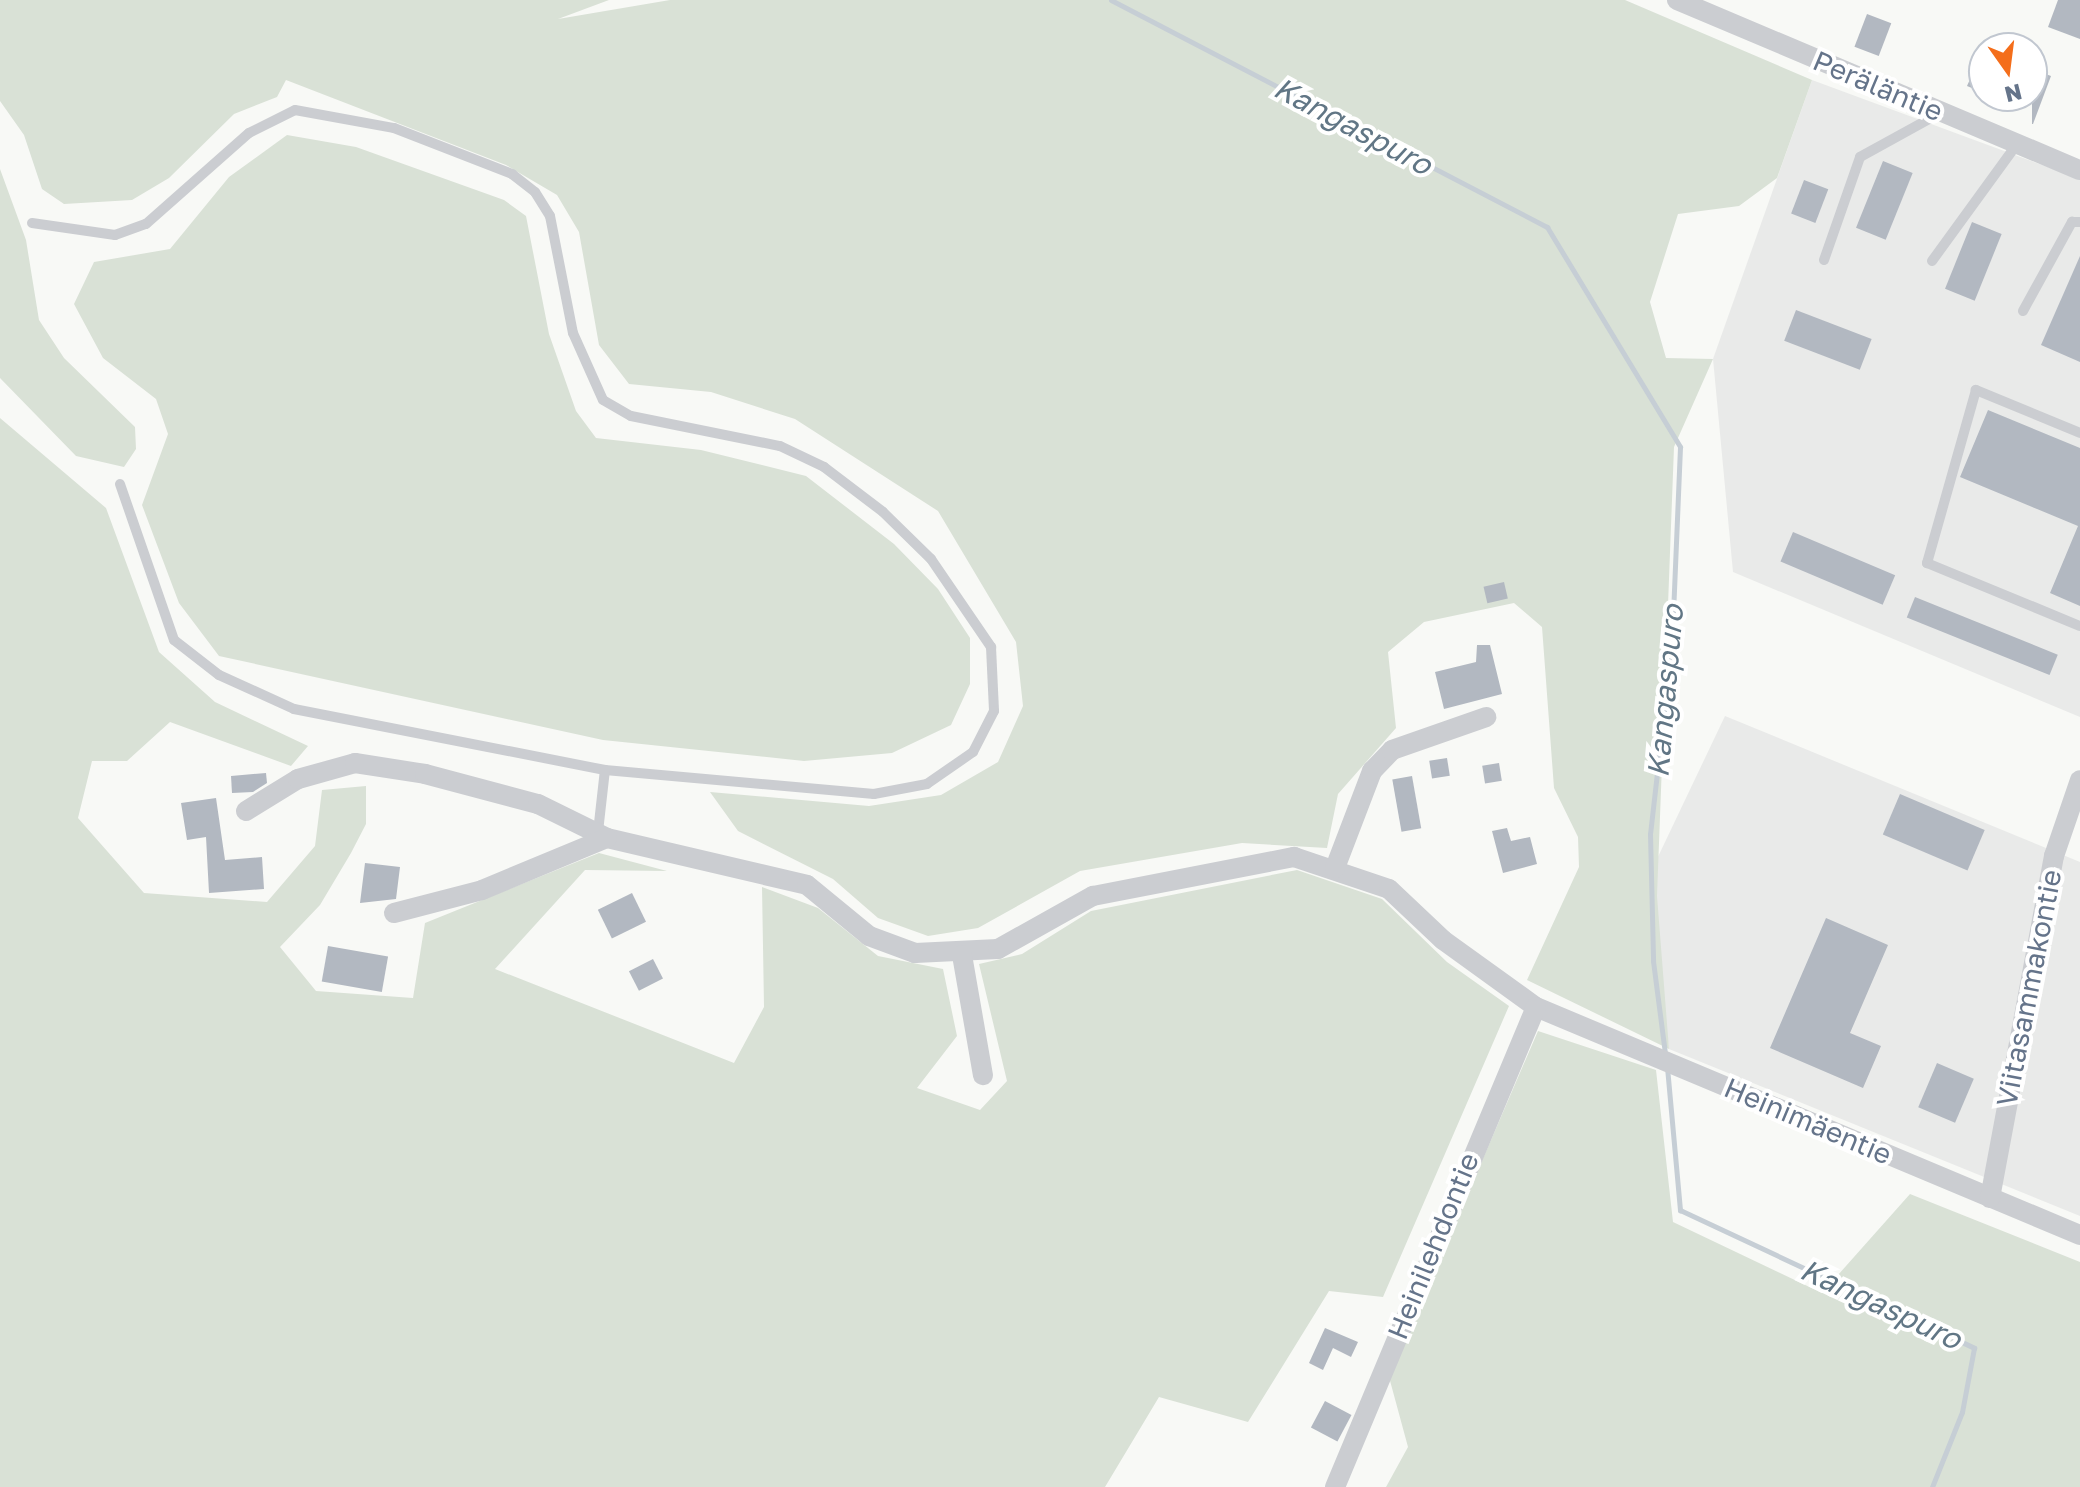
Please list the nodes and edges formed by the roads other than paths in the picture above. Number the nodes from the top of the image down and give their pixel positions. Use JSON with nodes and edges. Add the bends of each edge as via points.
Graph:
{"nodes":[{"id":1,"x":1677,"y":0,"type":"edge"},
{"id":2,"x":1940,"y":113,"type":"junction"},
{"id":3,"x":2017,"y":144,"type":"junction"},
{"id":4,"x":2080,"y":170,"type":"edge"},
{"id":5,"x":2080,"y":222,"type":"edge"},
{"id":6,"x":32,"y":223,"type":"dead end"},
{"id":7,"x":1824,"y":260,"type":"dead end"},
{"id":8,"x":1932,"y":261,"type":"dead end"},
{"id":9,"x":2023,"y":311,"type":"dead end"},
{"id":10,"x":2080,"y":433,"type":"edge"},
{"id":11,"x":120,"y":484,"type":"dead end"},
{"id":12,"x":2080,"y":626,"type":"edge"},
{"id":13,"x":1486,"y":717,"type":"dead end"},
{"id":14,"x":605,"y":770,"type":"junction"},
{"id":15,"x":2080,"y":780,"type":"edge"},
{"id":16,"x":246,"y":811,"type":"dead end"},
{"id":17,"x":602,"y":836,"type":"junction"},
{"id":18,"x":1335,"y":868,"type":"junction"},
{"id":19,"x":394,"y":913,"type":"dead end"},
{"id":20,"x":962,"y":955,"type":"junction"},
{"id":21,"x":1536,"y":1007,"type":"junction"},
{"id":22,"x":983,"y":1075,"type":"dead end"},
{"id":23,"x":1990,"y":1198,"type":"junction"},
{"id":24,"x":2080,"y":1235,"type":"edge"},
{"id":25,"x":1335,"y":1487,"type":"edge"}],
"edges":[{"from":1,"to":2,"type":"street","name":"Peräläntie"},
{"from":2,"to":3,"type":"street","name":"Peräläntie"},
{"from":2,"to":7,"type":"lane","via":[[1860,157]]},
{"from":3,"to":4,"type":"street","name":"Peräläntie"},
{"from":3,"to":8,"type":"lane"},
{"from":5,"to":9,"type":"lane","via":[[2072,222]]},
{"from":6,"to":14,"type":"lane","via":[[115,235],[146,224],[249,133],[295,110],[381,124],[512,174],[535,192],[550,216],[573,333],[603,400],[631,416],[736,431],[824,467],[931,559],[991,647],[994,711],[973,752],[927,784],[874,794]]},
{"from":10,"to":12,"type":"lane","via":[[1976,390],[1927,563]]},
{"from":11,"to":14,"type":"lane","via":[[174,640],[219,675],[294,709]]},
{"from":13,"to":18,"type":"street","via":[[1392,750],[1372,771]]},
{"from":14,"to":17,"type":"lane"},
{"from":15,"to":23,"type":"street","name":"Viitasammakontie","via":[[2054,856]]},
{"from":16,"to":17,"type":"street","name":"Heinimäentie","via":[[298,779],[355,763],[502,793]]},
{"from":17,"to":19,"type":"street","via":[[482,890]]},
{"from":17,"to":20,"type":"street","name":"Heinimäentie","via":[[807,885],[892,948]]},
{"from":18,"to":20,"type":"street","name":"Heinimäentie","via":[[1294,857],[1134,886],[1093,896],[998,949]]},
{"from":18,"to":21,"type":"street","name":"Heinimäentie","via":[[1389,889],[1443,940]]},
{"from":20,"to":22,"type":"street"},
{"from":21,"to":23,"type":"street","name":"Heinimäentie"},
{"from":21,"to":25,"type":"street","name":"Heinilehdontie"},
{"from":23,"to":24,"type":"street","name":"Heinimäentie"}]}
